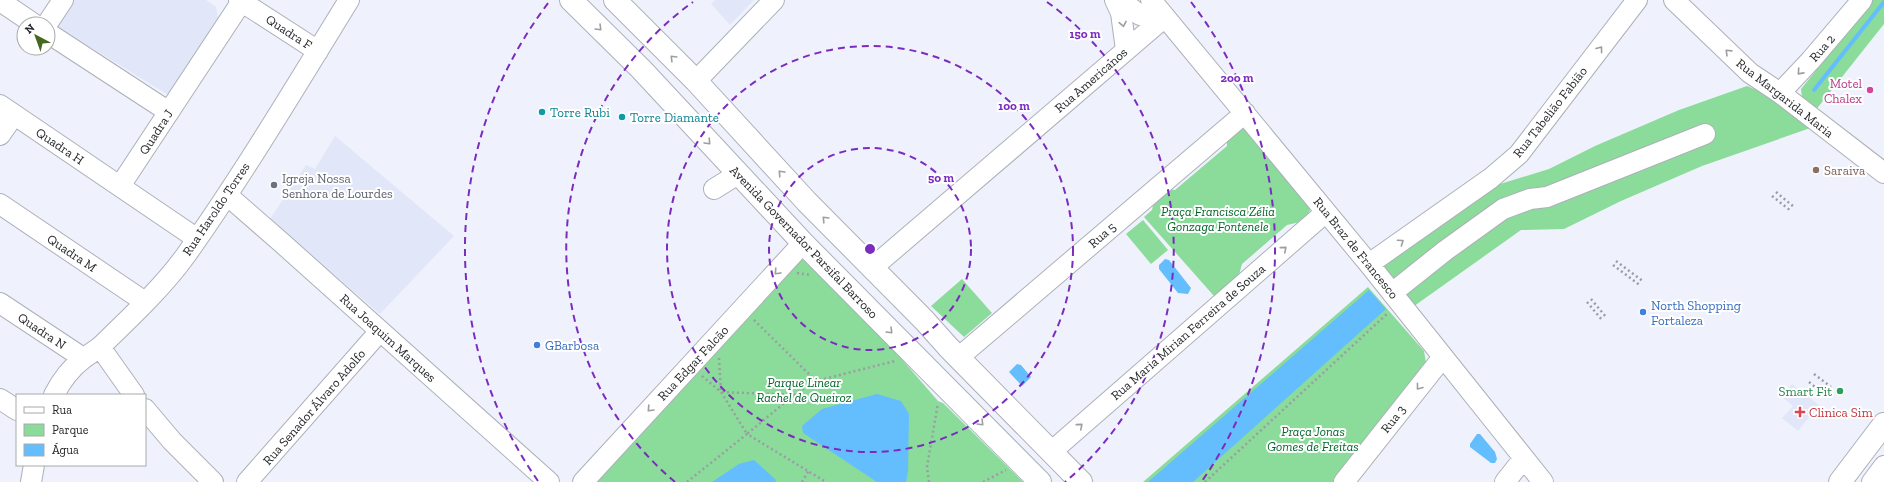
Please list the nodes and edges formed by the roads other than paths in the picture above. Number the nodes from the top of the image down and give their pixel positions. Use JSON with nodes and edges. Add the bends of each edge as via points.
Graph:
{"nodes":[{"id":1,"x":63,"y":0,"type":"edge"},
{"id":2,"x":241,"y":0,"type":"edge"},
{"id":3,"x":349,"y":0,"type":"edge"},
{"id":4,"x":571,"y":0,"type":"edge"},
{"id":5,"x":615,"y":0,"type":"edge"},
{"id":6,"x":774,"y":0,"type":"edge"},
{"id":7,"x":1115,"y":0,"type":"edge"},
{"id":8,"x":1120,"y":0,"type":"edge"},
{"id":9,"x":1151,"y":0,"type":"edge"},
{"id":10,"x":1637,"y":0,"type":"edge"},
{"id":11,"x":1674,"y":0,"type":"edge"},
{"id":12,"x":1862,"y":0,"type":"edge"},
{"id":13,"x":0,"y":1,"type":"edge"},
{"id":14,"x":22,"y":16,"type":"edge"},
{"id":15,"x":52,"y":16,"type":"edge"},
{"id":16,"x":1165,"y":17,"type":"junction"},
{"id":17,"x":56,"y":38,"type":"edge"},
{"id":18,"x":1126,"y":50,"type":"junction"},
{"id":19,"x":318,"y":51,"type":"junction"},
{"id":20,"x":696,"y":81,"type":"junction"},
{"id":21,"x":1780,"y":93,"type":"junction"},
{"id":22,"x":7,"y":110,"type":"edge"},
{"id":23,"x":169,"y":112,"type":"junction"},
{"id":24,"x":1245,"y":112,"type":"junction"},
{"id":25,"x":1704,"y":134,"type":"dead end"},
{"id":26,"x":0,"y":135,"type":"edge"},
{"id":27,"x":1884,"y":173,"type":"edge"},
{"id":28,"x":738,"y":174,"type":"junction"},
{"id":29,"x":120,"y":186,"type":"junction"},
{"id":30,"x":714,"y":189,"type":"dead end"},
{"id":31,"x":227,"y":195,"type":"junction"},
{"id":32,"x":0,"y":204,"type":"edge"},
{"id":33,"x":1326,"y":212,"type":"junction"},
{"id":34,"x":196,"y":238,"type":"junction"},
{"id":35,"x":803,"y":243,"type":"junction"},
{"id":36,"x":1369,"y":264,"type":"junction"},
{"id":37,"x":872,"y":268,"type":"junction"},
{"id":38,"x":1396,"y":297,"type":"junction"},
{"id":39,"x":145,"y":302,"type":"junction"},
{"id":40,"x":0,"y":303,"type":"edge"},
{"id":41,"x":380,"y":331,"type":"junction"},
{"id":42,"x":100,"y":347,"type":"junction"},
{"id":43,"x":954,"y":353,"type":"junction"},
{"id":44,"x":1443,"y":357,"type":"junction"},
{"id":45,"x":83,"y":358,"type":"junction"},
{"id":46,"x":55,"y":394,"type":"edge"},
{"id":47,"x":133,"y":394,"type":"edge"},
{"id":48,"x":0,"y":398,"type":"edge"},
{"id":49,"x":16,"y":409,"type":"edge"},
{"id":50,"x":146,"y":410,"type":"edge"},
{"id":51,"x":1884,"y":424,"type":"edge"},
{"id":52,"x":1884,"y":440,"type":"edge"},
{"id":53,"x":1051,"y":452,"type":"junction"},
{"id":54,"x":1524,"y":458,"type":"junction"},
{"id":55,"x":34,"y":466,"type":"edge"},
{"id":56,"x":1884,"y":466,"type":"edge"},
{"id":57,"x":31,"y":482,"type":"edge"},
{"id":58,"x":213,"y":482,"type":"edge"},
{"id":59,"x":247,"y":482,"type":"edge"},
{"id":60,"x":549,"y":482,"type":"edge"},
{"id":61,"x":583,"y":482,"type":"edge"},
{"id":62,"x":1040,"y":482,"type":"edge"},
{"id":63,"x":1081,"y":482,"type":"edge"},
{"id":64,"x":1344,"y":482,"type":"edge"},
{"id":65,"x":1505,"y":482,"type":"edge"},
{"id":66,"x":1543,"y":482,"type":"edge"},
{"id":67,"x":1840,"y":482,"type":"edge"},
{"id":68,"x":1852,"y":482,"type":"edge"},
{"id":69,"x":1872,"y":482,"type":"edge"}],
"edges":[{"from":1,"to":15,"type":"street"},
{"from":2,"to":19,"type":"street","name":"Quadra F"},
{"from":2,"to":23,"type":"street","name":"Quadra J"},
{"from":3,"to":19,"type":"street","name":"Rua Haroldo Torres"},
{"from":4,"to":28,"type":"main road","name":"Avenida Governador Parsifal Barroso","one_way":true,"via":[[641,69]]},
{"from":20,"to":5,"type":"main road","one_way":true},
{"from":6,"to":20,"type":"street"},
{"from":7,"to":18,"type":"street","one_way":true,"via":[[1121,13]]},
{"from":8,"to":16,"type":"street","via":[[1140,14]]},
{"from":9,"to":16,"type":"street","name":"Rua Braz de Francesco"},
{"from":36,"to":10,"type":"street","name":"Rua Tabelião Fabião","one_way":true,"via":[[1491,178],[1519,154]]},
{"from":21,"to":11,"type":"street","name":"Rua Margarida Maria","one_way":true,"via":[[1750,73]]},
{"from":12,"to":21,"type":"street","name":"Rua 2","one_way":true},
{"from":13,"to":14,"type":"street"},
{"from":16,"to":18,"type":"street","name":"Rua Americanos"},
{"from":16,"to":24,"type":"street","name":"Rua Braz de Francesco"},
{"from":17,"to":23,"type":"street"},
{"from":18,"to":37,"type":"street","name":"Rua Americanos"},
{"from":19,"to":31,"type":"street","name":"Rua Haroldo Torres"},
{"from":37,"to":20,"type":"main road","one_way":true},
{"from":21,"to":27,"type":"street","name":"Rua Margarida Maria"},
{"from":22,"to":26,"type":"street"},
{"from":22,"to":29,"type":"street","name":"Quadra H"},
{"from":23,"to":29,"type":"street","name":"Quadra J"},
{"from":24,"to":33,"type":"street","name":"Rua Braz de Francesco"},
{"from":24,"to":43,"type":"street","name":"Rua 5"},
{"from":25,"to":38,"type":"street","via":[[1546,197],[1530,199],[1503,209],[1446,250]]},
{"from":28,"to":30,"type":"street"},
{"from":28,"to":35,"type":"main road","name":"Avenida Governador Parsifal Barroso"},
{"from":29,"to":34,"type":"street"},
{"from":31,"to":34,"type":"street","name":"Rua Haroldo Torres"},
{"from":31,"to":41,"type":"street","name":"Rua Joaquim Marques"},
{"from":32,"to":39,"type":"street","name":"Quadra M"},
{"from":33,"to":36,"type":"street","name":"Rua Braz de Francesco"},
{"from":53,"to":33,"type":"street","name":"Rua Maria Mirian Ferreira de Souza","one_way":true},
{"from":34,"to":39,"type":"street","name":"Rua Haroldo Torres","via":[[186,255]]},
{"from":35,"to":43,"type":"main road","via":[[819,237],[836,244],[918,327]]},
{"from":35,"to":61,"type":"street","name":"Rua Edgar Falcão","one_way":true},
{"from":35,"to":62,"type":"main road","name":"Avenida Governador Parsifal Barroso","one_way":true},
{"from":36,"to":38,"type":"street","name":"Rua Braz de Francesco"},
{"from":37,"to":43,"type":"main road"},
{"from":38,"to":44,"type":"street","name":"Rua Braz de Francesco"},
{"from":39,"to":42,"type":"street","name":"Rua Haroldo Torres"},
{"from":40,"to":45,"type":"street","name":"Quadra N"},
{"from":41,"to":59,"type":"street","name":"Rua Senador Álvaro Adolfo"},
{"from":41,"to":60,"type":"street","name":"Rua Joaquim Marques"},
{"from":42,"to":45,"type":"street","name":"Rua Haroldo Torres"},
{"from":42,"to":47,"type":"street"},
{"from":43,"to":53,"type":"main road"},
{"from":44,"to":54,"type":"street","name":"Rua Braz de Francesco"},
{"from":44,"to":64,"type":"street","name":"Rua 3","one_way":true},
{"from":45,"to":46,"type":"street","name":"Rua Haroldo Torres","via":[[67,375]]},
{"from":48,"to":49,"type":"street"},
{"from":50,"to":58,"type":"street","via":[[172,441]]},
{"from":51,"to":67,"type":"main road"},
{"from":52,"to":68,"type":"street"},
{"from":53,"to":63,"type":"main road"},
{"from":54,"to":65,"type":"street"},
{"from":54,"to":66,"type":"street","name":"Rua Braz de Francesco"},
{"from":55,"to":57,"type":"street"},
{"from":56,"to":69,"type":"street"}]}
